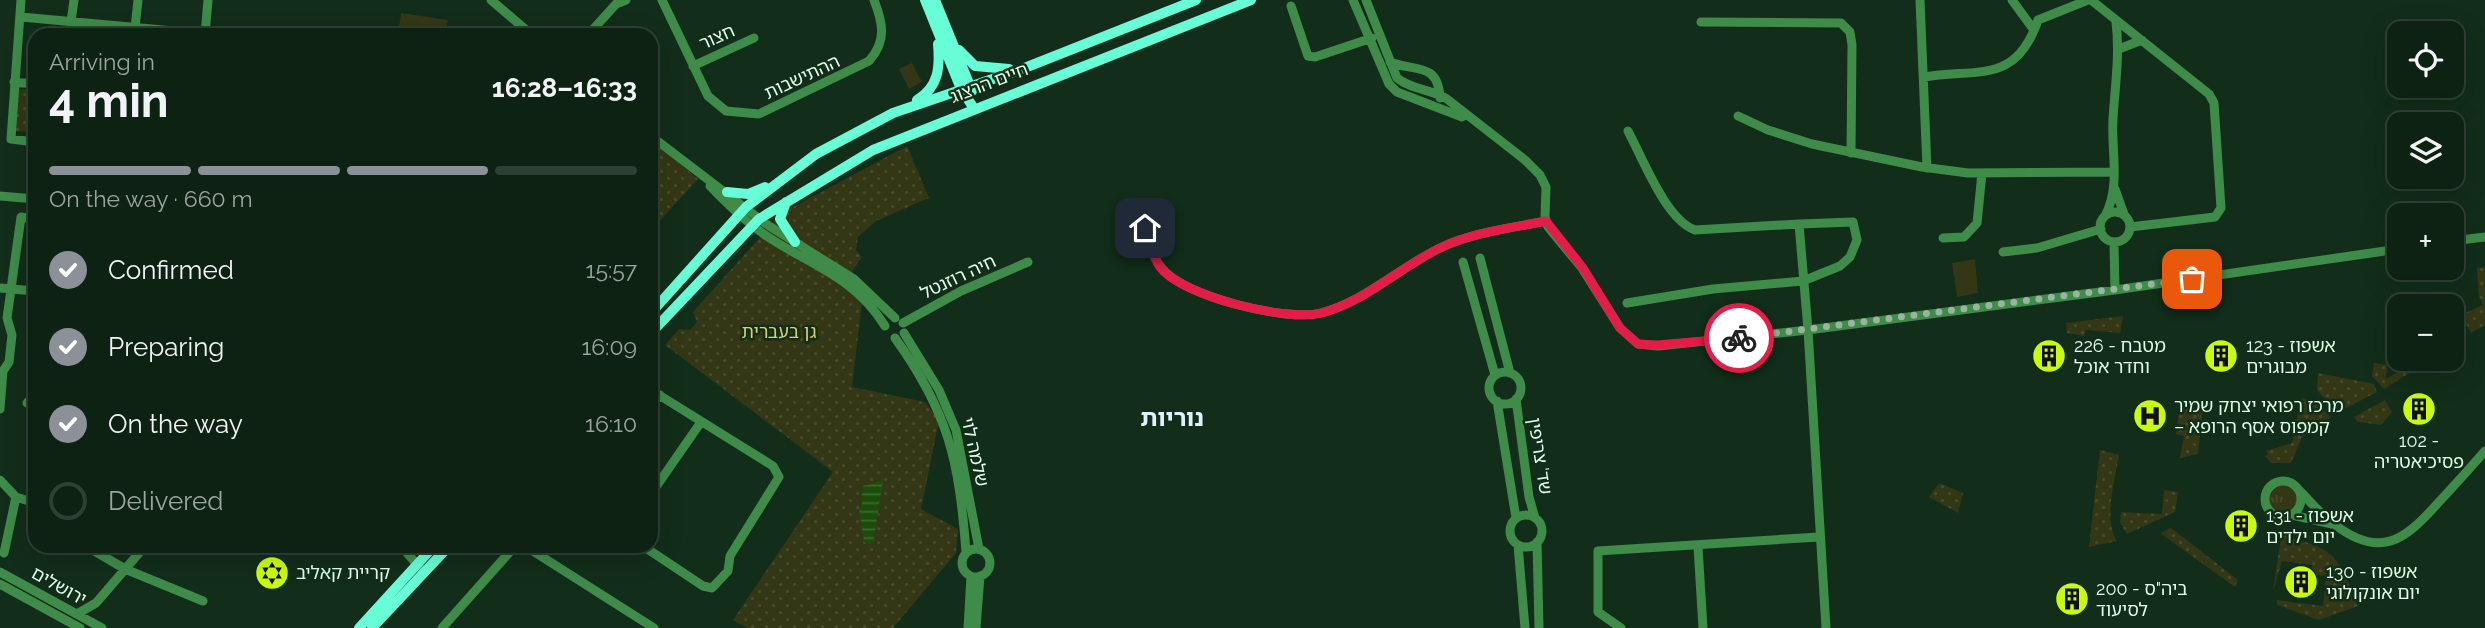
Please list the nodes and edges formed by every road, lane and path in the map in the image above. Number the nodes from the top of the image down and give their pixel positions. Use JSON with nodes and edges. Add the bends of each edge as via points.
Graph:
{"nodes":[{"id":1,"x":21,"y":0,"type":"edge"},
{"id":2,"x":74,"y":0,"type":"edge"},
{"id":3,"x":138,"y":0,"type":"edge"},
{"id":4,"x":208,"y":0,"type":"edge"},
{"id":5,"x":491,"y":0,"type":"edge"},
{"id":6,"x":615,"y":0,"type":"edge"},
{"id":7,"x":625,"y":0,"type":"edge"},
{"id":8,"x":662,"y":0,"type":"edge"},
{"id":9,"x":874,"y":0,"type":"edge"},
{"id":10,"x":925,"y":0,"type":"edge"},
{"id":11,"x":935,"y":0,"type":"edge"},
{"id":12,"x":1196,"y":0,"type":"edge"},
{"id":13,"x":1251,"y":0,"type":"edge"},
{"id":14,"x":1353,"y":0,"type":"edge"},
{"id":15,"x":1366,"y":0,"type":"edge"},
{"id":16,"x":1920,"y":0,"type":"edge"},
{"id":17,"x":2012,"y":0,"type":"edge"},
{"id":18,"x":2089,"y":0,"type":"edge"},
{"id":19,"x":1291,"y":6,"type":"dead end"},
{"id":20,"x":21,"y":17,"type":"junction"},
{"id":21,"x":71,"y":22,"type":"junction"},
{"id":22,"x":1701,"y":22,"type":"dead end"},
{"id":23,"x":2116,"y":22,"type":"junction"},
{"id":24,"x":135,"y":28,"type":"joint"},
{"id":25,"x":206,"y":28,"type":"edge"},
{"id":26,"x":524,"y":28,"type":"edge"},
{"id":27,"x":587,"y":28,"type":"edge"},
{"id":28,"x":594,"y":28,"type":"edge"},
{"id":29,"x":2034,"y":30,"type":"junction"},
{"id":30,"x":942,"y":33,"type":"junction"},
{"id":31,"x":1380,"y":36,"type":"junction"},
{"id":32,"x":754,"y":38,"type":"dead end"},
{"id":33,"x":1369,"y":39,"type":"junction"},
{"id":34,"x":2141,"y":40,"type":"junction"},
{"id":35,"x":2119,"y":49,"type":"junction"},
{"id":36,"x":1390,"y":62,"type":"junction"},
{"id":37,"x":693,"y":66,"type":"junction"},
{"id":38,"x":1022,"y":69,"type":"junction"},
{"id":39,"x":1924,"y":77,"type":"junction"},
{"id":40,"x":14,"y":82,"type":"junction"},
{"id":41,"x":28,"y":83,"type":"edge"},
{"id":42,"x":966,"y":87,"type":"junction"},
{"id":43,"x":1441,"y":95,"type":"junction"},
{"id":44,"x":1436,"y":105,"type":"junction"},
{"id":45,"x":973,"y":107,"type":"junction"},
{"id":46,"x":893,"y":113,"type":"junction"},
{"id":47,"x":1738,"y":116,"type":"dead end"},
{"id":48,"x":1473,"y":122,"type":"junction"},
{"id":49,"x":1628,"y":131,"type":"dead end"},
{"id":50,"x":28,"y":141,"type":"edge"},
{"id":51,"x":658,"y":142,"type":"edge"},
{"id":52,"x":1852,"y":153,"type":"junction"},
{"id":53,"x":1927,"y":168,"type":"junction"},
{"id":54,"x":795,"y":170,"type":"junction"},
{"id":55,"x":2114,"y":172,"type":"junction"},
{"id":56,"x":1982,"y":173,"type":"junction"},
{"id":57,"x":699,"y":174,"type":"junction"},
{"id":58,"x":2114,"y":187,"type":"junction"},
{"id":59,"x":727,"y":192,"type":"junction"},
{"id":60,"x":0,"y":195,"type":"edge"},
{"id":61,"x":28,"y":197,"type":"edge"},
{"id":62,"x":789,"y":198,"type":"junction"},
{"id":63,"x":743,"y":211,"type":"junction"},
{"id":64,"x":2124,"y":214,"type":"junction"},
{"id":65,"x":2105,"y":216,"type":"junction"},
{"id":66,"x":28,"y":218,"type":"edge"},
{"id":67,"x":1546,"y":221,"type":"junction"},
{"id":68,"x":756,"y":222,"type":"junction"},
{"id":69,"x":1799,"y":224,"type":"junction"},
{"id":70,"x":2130,"y":227,"type":"junction"},
{"id":71,"x":1145,"y":228,"type":"dead end"},
{"id":72,"x":2101,"y":229,"type":"junction"},
{"id":73,"x":2485,"y":237,"type":"edge"},
{"id":74,"x":1943,"y":238,"type":"dead end"},
{"id":75,"x":2464,"y":240,"type":"edge"},
{"id":76,"x":795,"y":242,"type":"junction"},
{"id":77,"x":2114,"y":242,"type":"junction"},
{"id":78,"x":2387,"y":251,"type":"edge"},
{"id":79,"x":2003,"y":252,"type":"dead end"},
{"id":80,"x":1480,"y":258,"type":"dead end"},
{"id":81,"x":1028,"y":262,"type":"dead end"},
{"id":82,"x":1463,"y":262,"type":"dead end"},
{"id":83,"x":1803,"y":281,"type":"junction"},
{"id":84,"x":0,"y":288,"type":"edge"},
{"id":85,"x":13,"y":289,"type":"junction"},
{"id":86,"x":28,"y":290,"type":"edge"},
{"id":87,"x":2115,"y":290,"type":"junction"},
{"id":88,"x":1627,"y":303,"type":"dead end"},
{"id":89,"x":658,"y":305,"type":"edge"},
{"id":90,"x":658,"y":326,"type":"edge"},
{"id":91,"x":885,"y":326,"type":"junction"},
{"id":92,"x":899,"y":328,"type":"junction"},
{"id":93,"x":1808,"y":330,"type":"junction"},
{"id":94,"x":1510,"y":373,"type":"junction"},
{"id":95,"x":1495,"y":375,"type":"junction"},
{"id":96,"x":658,"y":395,"type":"edge"},
{"id":97,"x":1516,"y":399,"type":"junction"},
{"id":98,"x":0,"y":400,"type":"edge"},
{"id":99,"x":13,"y":401,"type":"dead end"},
{"id":100,"x":1497,"y":401,"type":"junction"},
{"id":101,"x":0,"y":409,"type":"edge"},
{"id":102,"x":701,"y":422,"type":"junction"},
{"id":103,"x":2485,"y":451,"type":"edge"},
{"id":104,"x":0,"y":481,"type":"edge"},
{"id":105,"x":658,"y":484,"type":"edge"},
{"id":106,"x":2299,"y":490,"type":"junction"},
{"id":107,"x":16,"y":497,"type":"junction"},
{"id":108,"x":28,"y":501,"type":"edge"},
{"id":109,"x":2292,"y":515,"type":"junction"},
{"id":110,"x":1516,"y":518,"type":"junction"},
{"id":111,"x":1535,"y":518,"type":"junction"},
{"id":112,"x":2334,"y":524,"type":"junction"},
{"id":113,"x":1819,"y":537,"type":"junction"},
{"id":114,"x":1537,"y":542,"type":"junction"},
{"id":115,"x":1517,"y":545,"type":"junction"},
{"id":116,"x":1698,"y":547,"type":"junction"},
{"id":117,"x":979,"y":549,"type":"junction"},
{"id":118,"x":966,"y":552,"type":"junction"},
{"id":119,"x":4,"y":553,"type":"dead end"},
{"id":120,"x":98,"y":553,"type":"edge"},
{"id":121,"x":139,"y":553,"type":"edge"},
{"id":122,"x":410,"y":553,"type":"edge"},
{"id":123,"x":429,"y":553,"type":"edge"},
{"id":124,"x":439,"y":553,"type":"edge"},
{"id":125,"x":509,"y":553,"type":"edge"},
{"id":126,"x":536,"y":553,"type":"edge"},
{"id":127,"x":654,"y":553,"type":"edge"},
{"id":128,"x":421,"y":565,"type":"junction"},
{"id":129,"x":125,"y":569,"type":"junction"},
{"id":130,"x":0,"y":572,"type":"edge"},
{"id":131,"x":975,"y":576,"type":"junction"},
{"id":132,"x":0,"y":584,"type":"edge"},
{"id":133,"x":14,"y":592,"type":"junction"},
{"id":134,"x":0,"y":595,"type":"edge"},
{"id":135,"x":203,"y":601,"type":"dead end"},
{"id":136,"x":96,"y":603,"type":"junction"},
{"id":137,"x":77,"y":614,"type":"junction"},
{"id":138,"x":67,"y":625,"type":"edge"},
{"id":139,"x":647,"y":626,"type":"edge"},
{"id":140,"x":80,"y":628,"type":"edge"},
{"id":141,"x":102,"y":628,"type":"edge"},
{"id":142,"x":359,"y":628,"type":"edge"},
{"id":143,"x":372,"y":628,"type":"edge"},
{"id":144,"x":442,"y":628,"type":"edge"},
{"id":145,"x":968,"y":628,"type":"edge"},
{"id":146,"x":976,"y":628,"type":"edge"},
{"id":147,"x":1525,"y":628,"type":"edge"},
{"id":148,"x":1539,"y":628,"type":"edge"},
{"id":149,"x":1621,"y":628,"type":"edge"},
{"id":150,"x":1703,"y":628,"type":"edge"},
{"id":151,"x":1826,"y":628,"type":"edge"}],
"edges":[{"from":1,"to":20,"type":"street"},
{"from":2,"to":21,"type":"street"},
{"from":3,"to":24,"type":"street"},
{"from":4,"to":25,"type":"street"},
{"from":5,"to":26,"type":"street"},
{"from":6,"to":27,"type":"street"},
{"from":7,"to":28,"type":"street"},
{"from":8,"to":37,"type":"street","name":"ההתישבות"},
{"from":9,"to":37,"type":"street","name":"ההתישבות","via":[[883,28],[878,51],[869,61],[759,114],[726,111],[713,102]]},
{"from":10,"to":30,"type":"main road"},
{"from":11,"to":30,"type":"main road"},
{"from":12,"to":38,"type":"main road","name":"חיים הרצוג"},
{"from":13,"to":45,"type":"main road","name":"חיים הרצוג"},
{"from":14,"to":33,"type":"street"},
{"from":15,"to":31,"type":"street"},
{"from":16,"to":39,"type":"street"},
{"from":17,"to":29,"type":"street"},
{"from":18,"to":23,"type":"street"},
{"from":18,"to":29,"type":"street","via":[[2038,20]]},
{"from":19,"to":33,"type":"street","via":[[1308,56]]},
{"from":20,"to":21,"type":"street"},
{"from":20,"to":40,"type":"street"},
{"from":21,"to":24,"type":"street"},
{"from":22,"to":52,"type":"street","via":[[1841,23],[1850,32],[1852,45]]},
{"from":23,"to":34,"type":"street"},
{"from":23,"to":35,"type":"street"},
{"from":29,"to":39,"type":"street","via":[[2009,65],[1987,73]]},
{"from":30,"to":38,"type":"main road","via":[[975,66]]},
{"from":30,"to":42,"type":"main road"},
{"from":30,"to":46,"type":"main road","via":[[933,87]]},
{"from":31,"to":33,"type":"street"},
{"from":31,"to":36,"type":"street"},
{"from":32,"to":37,"type":"street","name":"חצור"},
{"from":33,"to":44,"type":"street","via":[[1397,92]]},
{"from":34,"to":35,"type":"street"},
{"from":34,"to":70,"type":"street","via":[[2194,80],[2214,103],[2221,208],[2215,217]]},
{"from":35,"to":55,"type":"street"},
{"from":36,"to":43,"type":"street","via":[[1406,85]]},
{"from":36,"to":43,"type":"street","via":[[1427,70]]},
{"from":38,"to":42,"type":"main road","name":"חיים הרצוג"},
{"from":39,"to":53,"type":"street"},
{"from":40,"to":41,"type":"street"},
{"from":40,"to":50,"type":"street","via":[[11,139]]},
{"from":42,"to":45,"type":"main road"},
{"from":42,"to":46,"type":"main road","name":"חיים הרצוג"},
{"from":43,"to":44,"type":"street"},
{"from":43,"to":48,"type":"street"},
{"from":44,"to":48,"type":"street"},
{"from":45,"to":62,"type":"main road","name":"חיים הרצוג","via":[[873,150]]},
{"from":46,"to":54,"type":"main road","name":"חיים הרצוג"},
{"from":47,"to":52,"type":"street","via":[[1768,130]]},
{"from":48,"to":67,"type":"street","via":[[1540,175],[1546,187]]},
{"from":49,"to":69,"type":"street","via":[[1682,226],[1695,230]]},
{"from":51,"to":57,"type":"street"},
{"from":52,"to":53,"type":"street"},
{"from":53,"to":56,"type":"street"},
{"from":54,"to":59,"type":"main road","via":[[761,190]]},
{"from":54,"to":63,"type":"main road","name":"חיים הרצוג"},
{"from":55,"to":56,"type":"street"},
{"from":55,"to":58,"type":"street"},
{"from":56,"to":74,"type":"street","via":[[1977,223],[1964,237]]},
{"from":57,"to":59,"type":"street"},
{"from":57,"to":63,"type":"street"},
{"from":58,"to":64,"type":"street"},
{"from":58,"to":65,"type":"street"},
{"from":59,"to":63,"type":"street"},
{"from":60,"to":61,"type":"street"},
{"from":62,"to":68,"type":"main road","name":"חיים הרצוג"},
{"from":62,"to":76,"type":"main road","via":[[780,219]]},
{"from":63,"to":68,"type":"street"},
{"from":63,"to":89,"type":"main road","name":"חיים הרצוג"},
{"from":64,"to":65,"type":"street"},
{"from":64,"to":70,"type":"street"},
{"from":65,"to":72,"type":"street"},
{"from":66,"to":85,"type":"street","via":[[21,217]]},
{"from":67,"to":71,"type":"street","via":[[1444,246],[1335,309],[1304,316],[1251,309],[1177,281],[1161,269]]},
{"from":67,"to":93,"type":"street","via":[[1583,268],[1620,328],[1638,344]]},
{"from":68,"to":76,"type":"street","name":"שלמה לוי"},
{"from":68,"to":90,"type":"main road","name":"חיים הרצוג"},
{"from":68,"to":91,"type":"street","via":[[774,241],[840,277],[862,295]]},
{"from":69,"to":83,"type":"street"},
{"from":69,"to":83,"type":"street","via":[[1853,222],[1857,240],[1840,266]]},
{"from":70,"to":77,"type":"street","via":[[2127,236]]},
{"from":72,"to":77,"type":"street","via":[[2105,238]]},
{"from":72,"to":79,"type":"street","via":[[2037,248]]},
{"from":73,"to":75,"type":"street"},
{"from":76,"to":92,"type":"street","name":"שלמה לוי","via":[[854,279]]},
{"from":77,"to":87,"type":"street"},
{"from":78,"to":87,"type":"street"},
{"from":80,"to":94,"type":"street"},
{"from":81,"to":92,"type":"street","name":"חיה רוזנטל","via":[[961,291]]},
{"from":82,"to":95,"type":"street"},
{"from":83,"to":88,"type":"street"},
{"from":83,"to":93,"type":"street"},
{"from":84,"to":85,"type":"street"},
{"from":85,"to":86,"type":"street"},
{"from":85,"to":98,"type":"street","via":[[7,318],[12,335],[9,362],[3,370]]},
{"from":87,"to":93,"type":"street"},
{"from":91,"to":92,"type":"street","name":"חיה רוזנטל"},
{"from":91,"to":92,"type":"street","via":[[887,335]]},
{"from":92,"to":117,"type":"street","name":"שלמה לוי","via":[[939,390],[956,430]]},
{"from":92,"to":118,"type":"street","name":"שלמה לוי","via":[[943,420],[959,483]]},
{"from":93,"to":113,"type":"street"},
{"from":94,"to":95,"type":"street"},
{"from":94,"to":97,"type":"street","via":[[1520,384]]},
{"from":95,"to":100,"type":"street","via":[[1489,388]]},
{"from":96,"to":102,"type":"street"},
{"from":97,"to":100,"type":"street","via":[[1507,404]]},
{"from":97,"to":111,"type":"street","name":"שד' צריפין"},
{"from":98,"to":99,"type":"street"},
{"from":98,"to":101,"type":"street"},
{"from":100,"to":110,"type":"street","name":"שד' צריפין"},
{"from":102,"to":105,"type":"street"},
{"from":102,"to":127,"type":"street","via":[[773,466],[779,477],[730,556],[728,571],[719,584],[703,586]]},
{"from":103,"to":112,"type":"street","via":[[2408,536],[2372,543]]},
{"from":104,"to":107,"type":"street"},
{"from":106,"to":109,"type":"street","via":[[2301,504]]},
{"from":106,"to":109,"type":"street","via":[[2279,481],[2266,492],[2270,513]]},
{"from":106,"to":112,"type":"street"},
{"from":107,"to":108,"type":"street"},
{"from":107,"to":119,"type":"street"},
{"from":109,"to":112,"type":"street"},
{"from":110,"to":111,"type":"street"},
{"from":110,"to":115,"type":"street","via":[[1510,532]]},
{"from":111,"to":114,"type":"street","via":[[1542,532]]},
{"from":113,"to":116,"type":"street"},
{"from":113,"to":151,"type":"street"},
{"from":114,"to":115,"type":"street","via":[[1528,547]]},
{"from":114,"to":148,"type":"street"},
{"from":115,"to":147,"type":"street"},
{"from":116,"to":149,"type":"street","via":[[1598,551],[1598,612]]},
{"from":116,"to":150,"type":"street"},
{"from":117,"to":118,"type":"street"},
{"from":117,"to":131,"type":"street","via":[[990,562],[988,571]]},
{"from":118,"to":131,"type":"street","via":[[961,565]]},
{"from":120,"to":129,"type":"street"},
{"from":121,"to":129,"type":"street"},
{"from":122,"to":128,"type":"street"},
{"from":123,"to":128,"type":"main road"},
{"from":124,"to":128,"type":"main road"},
{"from":125,"to":144,"type":"street"},
{"from":126,"to":139,"type":"street"},
{"from":128,"to":142,"type":"main road"},
{"from":128,"to":143,"type":"main road"},
{"from":129,"to":135,"type":"street"},
{"from":129,"to":136,"type":"street"},
{"from":130,"to":137,"type":"street","name":"ירושלים"},
{"from":131,"to":145,"type":"street"},
{"from":131,"to":146,"type":"street"},
{"from":132,"to":133,"type":"street","name":"ירושלים"},
{"from":133,"to":134,"type":"street"},
{"from":133,"to":138,"type":"street","name":"ירושלים"},
{"from":136,"to":137,"type":"street"},
{"from":136,"to":141,"type":"street","via":[[96,620]]},
{"from":137,"to":141,"type":"street","name":"ירושלים"},
{"from":138,"to":140,"type":"street","name":"ירושלים"}]}
